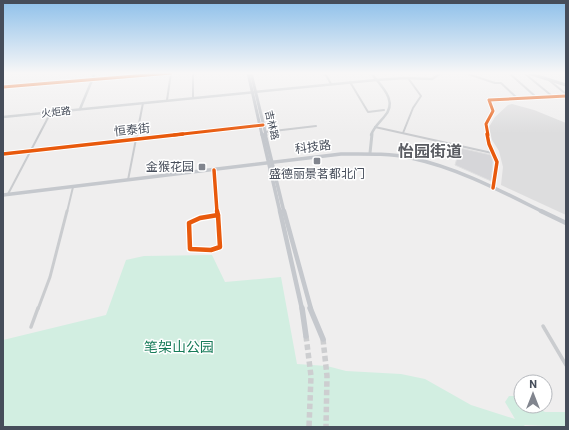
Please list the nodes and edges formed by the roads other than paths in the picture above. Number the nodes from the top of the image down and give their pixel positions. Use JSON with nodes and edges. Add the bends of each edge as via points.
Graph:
{"nodes":[{"id":1,"x":87,"y":93,"type":"edge"},
{"id":2,"x":168,"y":93,"type":"edge"},
{"id":3,"x":193,"y":93,"type":"edge"},
{"id":4,"x":243,"y":93,"type":"edge"},
{"id":5,"x":254,"y":93,"type":"edge"},
{"id":6,"x":254,"y":93,"type":"edge"},
{"id":7,"x":357,"y":93,"type":"edge"},
{"id":8,"x":386,"y":93,"type":"edge"},
{"id":9,"x":419,"y":93,"type":"edge"},
{"id":10,"x":512,"y":93,"type":"edge"},
{"id":11,"x":531,"y":93,"type":"edge"},
{"id":12,"x":547,"y":93,"type":"edge"},
{"id":13,"x":566,"y":95,"type":"edge"},
{"id":14,"x":552,"y":97,"type":"junction"},
{"id":15,"x":193,"y":98,"type":"junction"},
{"id":16,"x":517,"y":98,"type":"junction"},
{"id":17,"x":536,"y":98,"type":"junction"},
{"id":18,"x":167,"y":100,"type":"junction"},
{"id":19,"x":143,"y":103,"type":"junction"},
{"id":20,"x":80,"y":109,"type":"junction"},
{"id":21,"x":384,"y":110,"type":"dead end"},
{"id":22,"x":51,"y":112,"type":"junction"},
{"id":23,"x":3,"y":117,"type":"edge"},
{"id":24,"x":263,"y":125,"type":"junction"},
{"id":25,"x":259,"y":126,"type":"junction"},
{"id":26,"x":316,"y":126,"type":"dead end"},
{"id":27,"x":375,"y":127,"type":"junction"},
{"id":28,"x":265,"y":132,"type":"junction"},
{"id":29,"x":403,"y":133,"type":"junction"},
{"id":30,"x":135,"y":139,"type":"junction"},
{"id":31,"x":31,"y":151,"type":"junction"},
{"id":32,"x":492,"y":153,"type":"junction"},
{"id":33,"x":3,"y":154,"type":"edge"},
{"id":34,"x":370,"y":154,"type":"junction"},
{"id":35,"x":270,"y":163,"type":"junction"},
{"id":36,"x":214,"y":170,"type":"junction"},
{"id":37,"x":128,"y":180,"type":"junction"},
{"id":38,"x":73,"y":186,"type":"junction"},
{"id":39,"x":493,"y":188,"type":"junction"},
{"id":40,"x":5,"y":195,"type":"edge"},
{"id":41,"x":218,"y":215,"type":"junction"},
{"id":42,"x":566,"y":223,"type":"edge"},
{"id":43,"x":31,"y":326,"type":"dead end"},
{"id":44,"x":543,"y":326,"type":"dead end"},
{"id":45,"x":306,"y":336,"type":"tunnel mouth"},
{"id":46,"x":323,"y":339,"type":"tunnel mouth"},
{"id":47,"x":566,"y":365,"type":"edge"}],
"edges":[{"from":1,"to":20,"type":"main road"},
{"from":2,"to":18,"type":"street"},
{"from":3,"to":15,"type":"street"},
{"from":4,"to":15,"type":"main road","name":"火炬路"},
{"from":5,"to":24,"type":"main road","name":"吉林路"},
{"from":6,"to":25,"type":"main road","name":"吉林路"},
{"from":7,"to":21,"type":"street","via":[[368,112]]},
{"from":8,"to":27,"type":"main road","via":[[390,104],[388,112]]},
{"from":9,"to":29,"type":"street","via":[[421,96]]},
{"from":10,"to":16,"type":"street"},
{"from":11,"to":17,"type":"street"},
{"from":12,"to":14,"type":"street"},
{"from":13,"to":14,"type":"street"},
{"from":14,"to":17,"type":"street"},
{"from":15,"to":18,"type":"main road","name":"火炬路"},
{"from":16,"to":17,"type":"street"},
{"from":16,"to":32,"type":"street","via":[[489,100],[494,111],[486,124],[486,133]]},
{"from":18,"to":19,"type":"main road","name":"火炬路"},
{"from":19,"to":20,"type":"main road","name":"火炬路"},
{"from":19,"to":30,"type":"street"},
{"from":20,"to":22,"type":"main road","name":"火炬路"},
{"from":22,"to":23,"type":"main road","name":"火炬路"},
{"from":22,"to":31,"type":"street"},
{"from":24,"to":25,"type":"street","name":"恒泰街"},
{"from":24,"to":28,"type":"main road","name":"吉林路"},
{"from":25,"to":30,"type":"street","name":"恒泰街"},
{"from":25,"to":35,"type":"main road","name":"吉林路"},
{"from":26,"to":28,"type":"street"},
{"from":27,"to":29,"type":"street"},
{"from":27,"to":34,"type":"main road","via":[[370,141]]},
{"from":28,"to":35,"type":"main road","name":"吉林路"},
{"from":29,"to":32,"type":"street"},
{"from":30,"to":31,"type":"street","name":"恒泰街"},
{"from":30,"to":37,"type":"street"},
{"from":31,"to":33,"type":"street","name":"恒泰街"},
{"from":31,"to":40,"type":"street"},
{"from":32,"to":39,"type":"street","via":[[497,162]]},
{"from":34,"to":35,"type":"main road","name":"科技路","via":[[341,154]]},
{"from":34,"to":39,"type":"main road","name":"科技路","via":[[411,158],[454,170]]},
{"from":35,"to":36,"type":"main road","name":"科技路"},
{"from":35,"to":45,"type":"main road","name":"吉林路","via":[[302,306]]},
{"from":35,"to":46,"type":"main road","name":"吉林路","via":[[309,304]]},
{"from":36,"to":37,"type":"main road","name":"科技路"},
{"from":36,"to":41,"type":"street"},
{"from":37,"to":38,"type":"main road","name":"科技路"},
{"from":38,"to":40,"type":"main road","name":"科技路"},
{"from":38,"to":43,"type":"street","via":[[50,276]]},
{"from":39,"to":42,"type":"main road","name":"科技路"},
{"from":41,"to":41,"type":"street","via":[[220,247],[211,250],[190,249],[189,223]]},
{"from":44,"to":47,"type":"street"}]}
